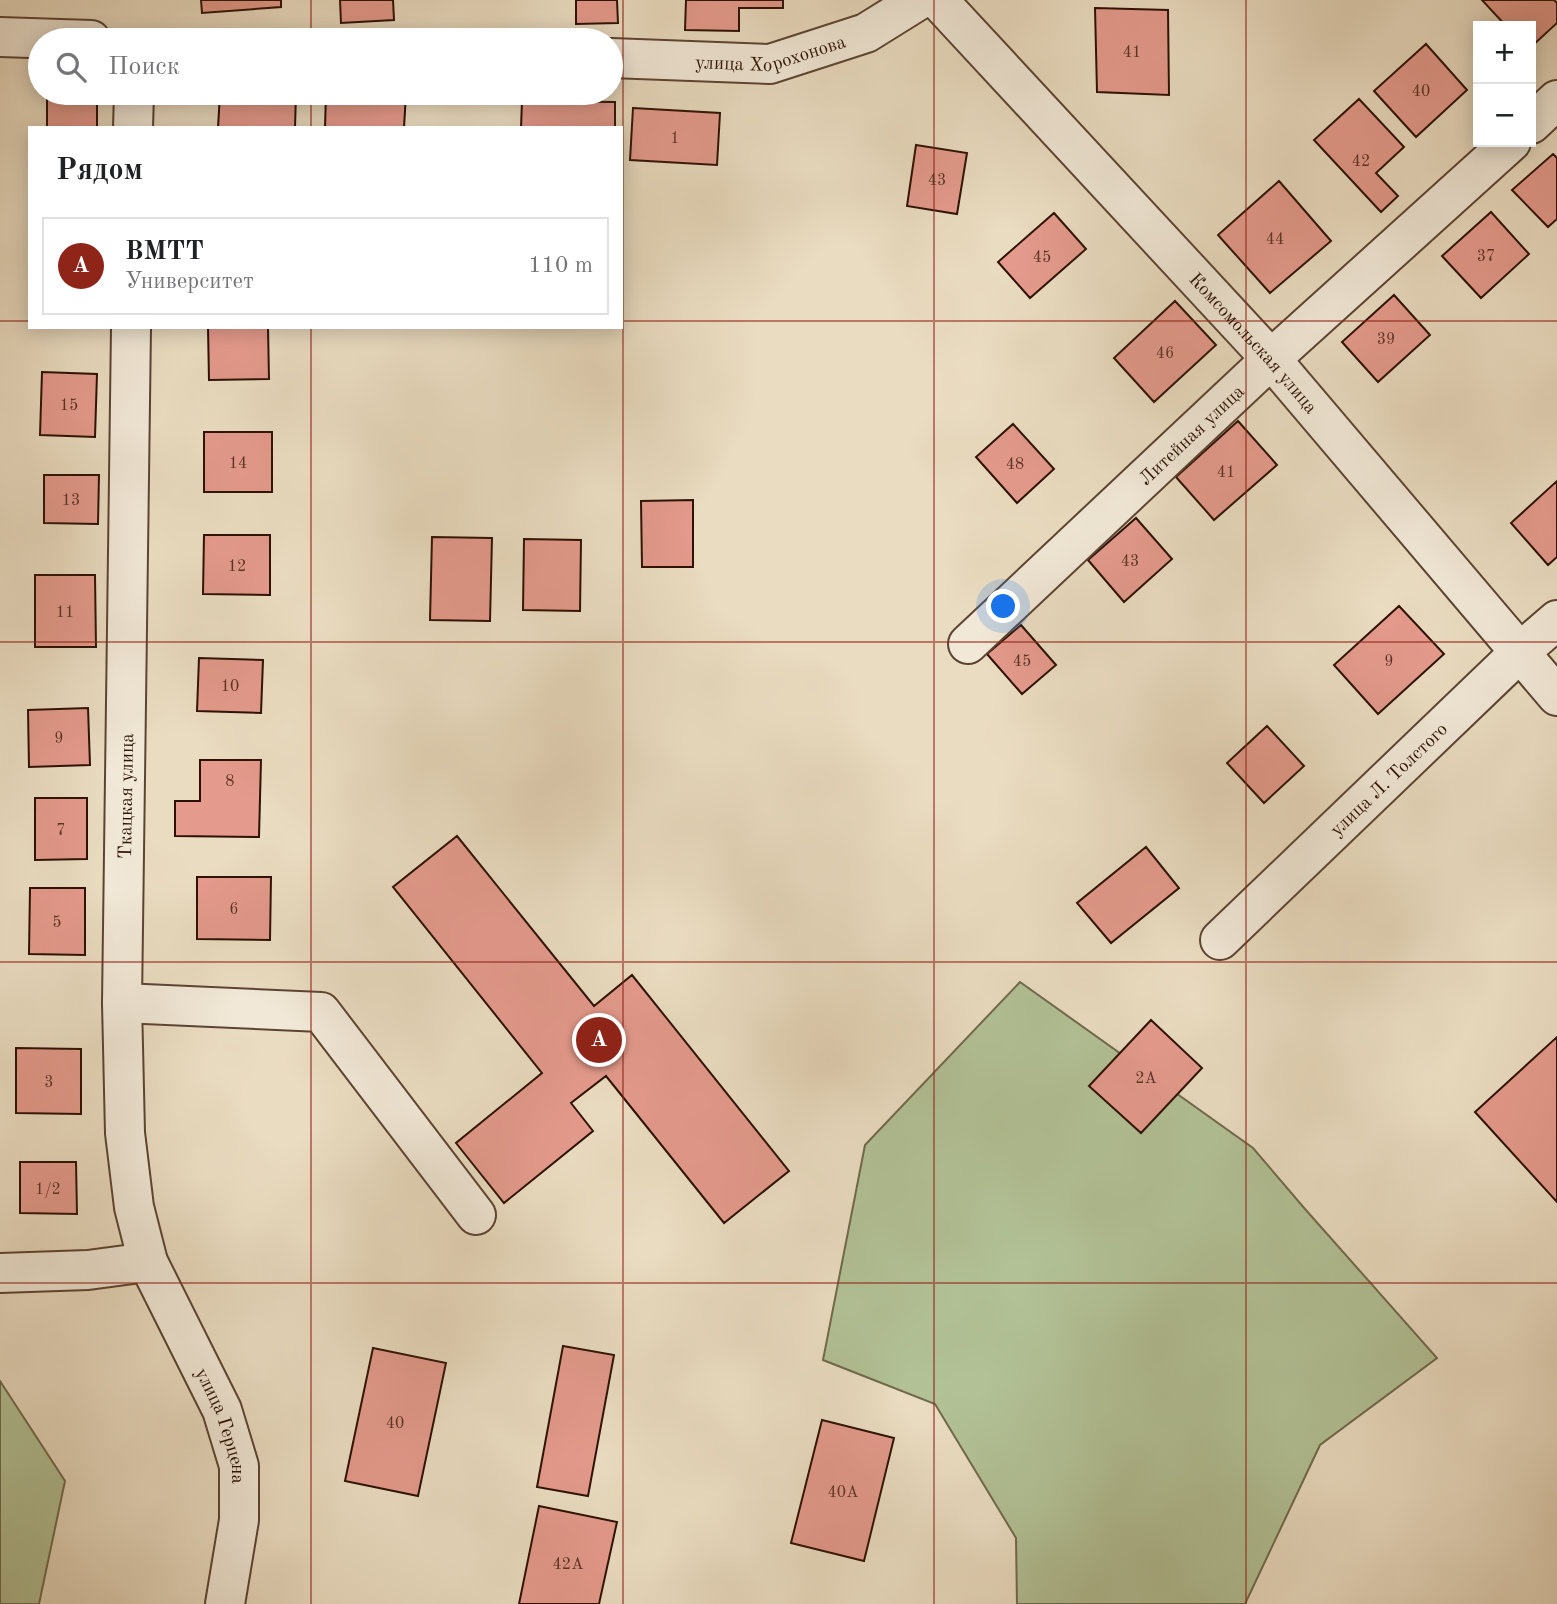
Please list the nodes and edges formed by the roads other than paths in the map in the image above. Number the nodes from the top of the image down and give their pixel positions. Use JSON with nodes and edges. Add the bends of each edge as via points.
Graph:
{"nodes":[{"id":1,"x":919,"y":0,"type":"edge"},
{"id":2,"x":938,"y":0,"type":"edge"},
{"id":3,"x":0,"y":37,"type":"edge"},
{"id":4,"x":28,"y":38,"type":"edge"},
{"id":5,"x":623,"y":58,"type":"edge"},
{"id":6,"x":1557,"y":100,"type":"edge"},
{"id":7,"x":134,"y":105,"type":"edge"},
{"id":8,"x":1536,"y":119,"type":"edge"},
{"id":9,"x":133,"y":126,"type":"edge"},
{"id":10,"x":1505,"y":147,"type":"edge"},
{"id":11,"x":131,"y":329,"type":"edge"},
{"id":12,"x":1271,"y":359,"type":"junction"},
{"id":13,"x":1557,"y":620,"type":"edge"},
{"id":14,"x":968,"y":644,"type":"dead end"},
{"id":15,"x":1519,"y":653,"type":"junction"},
{"id":16,"x":1557,"y":696,"type":"edge"},
{"id":17,"x":1220,"y":940,"type":"dead end"},
{"id":18,"x":122,"y":1003,"type":"junction"},
{"id":19,"x":476,"y":1214,"type":"dead end"},
{"id":20,"x":148,"y":1262,"type":"junction"},
{"id":21,"x":0,"y":1273,"type":"edge"},
{"id":22,"x":225,"y":1604,"type":"edge"}],
"edges":[{"from":1,"to":5,"type":"street","name":"улица Хорохонова","via":[[866,33],[770,64]]},
{"from":2,"to":12,"type":"street","name":"Комсомольская улица"},
{"from":3,"to":4,"type":"street"},
{"from":6,"to":8,"type":"street"},
{"from":7,"to":9,"type":"street"},
{"from":10,"to":12,"type":"street","name":"Литейная улица"},
{"from":11,"to":18,"type":"street","name":"Ткацкая улица"},
{"from":12,"to":14,"type":"street","name":"Литейная улица"},
{"from":12,"to":15,"type":"street","name":"Комсомольская улица"},
{"from":13,"to":15,"type":"street","name":"улица Л. Толстого"},
{"from":15,"to":16,"type":"street","name":"Комсомольская улица"},
{"from":15,"to":17,"type":"street","name":"улица Л. Толстого"},
{"from":18,"to":19,"type":"street","via":[[321,1012]]},
{"from":18,"to":20,"type":"street","name":"Ткацкая улица","via":[[125,1133],[134,1208]]},
{"from":20,"to":21,"type":"street","via":[[88,1270]]},
{"from":20,"to":22,"type":"street","name":"улица Герцена","via":[[222,1410],[239,1466],[239,1520]]}]}
